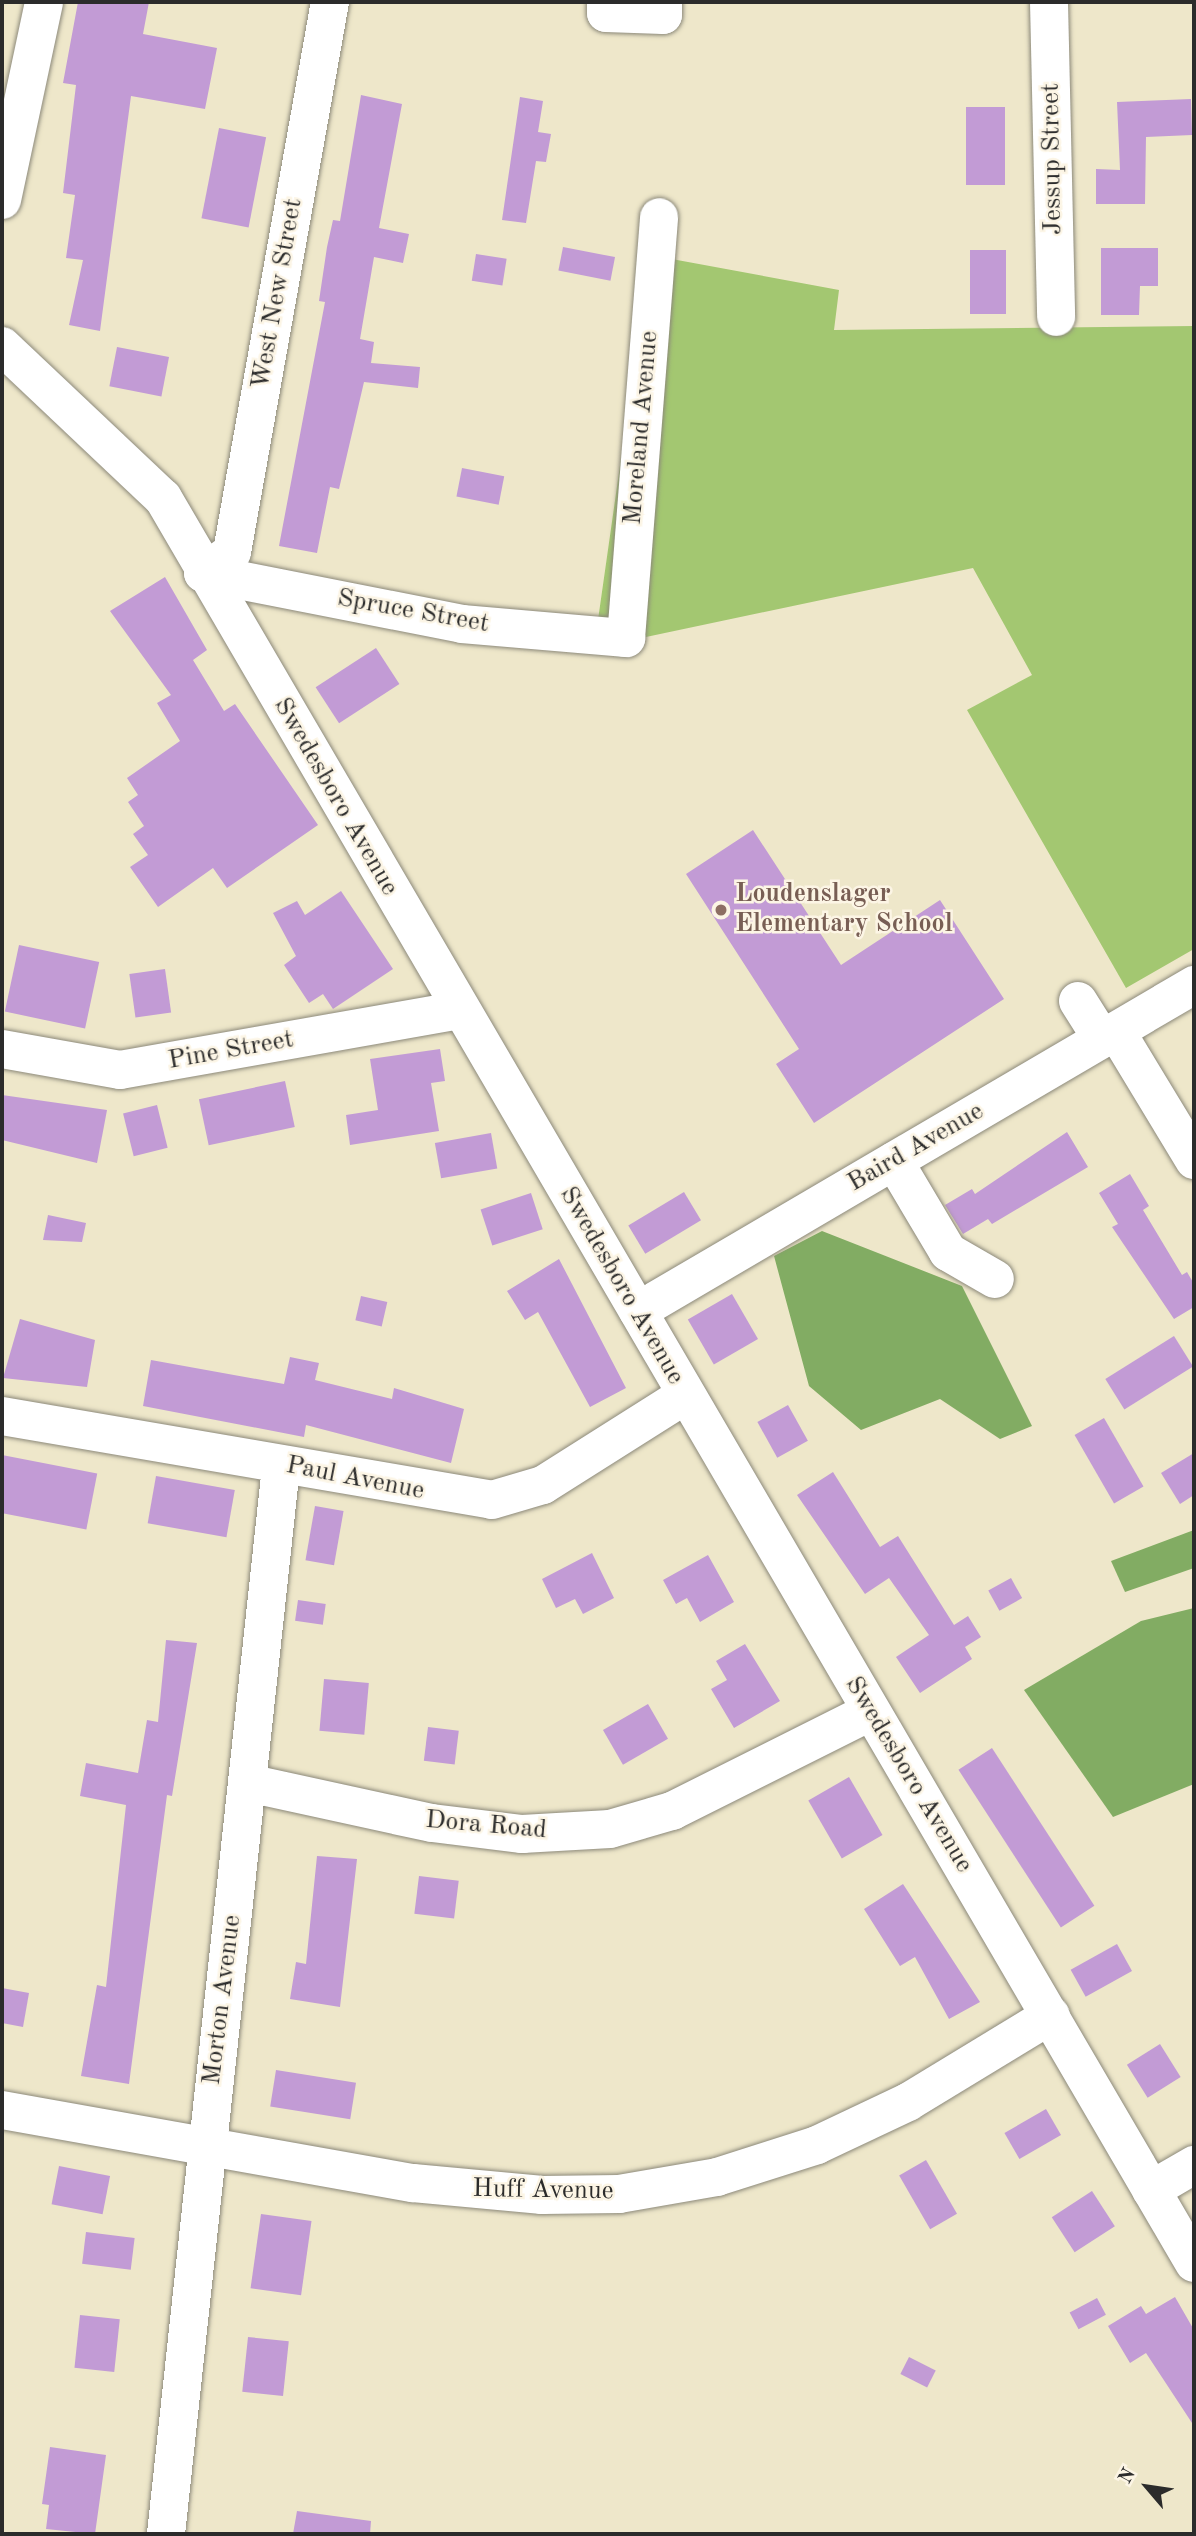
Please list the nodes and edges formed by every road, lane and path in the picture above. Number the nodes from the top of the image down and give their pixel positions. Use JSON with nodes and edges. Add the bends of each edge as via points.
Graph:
{"nodes":[{"id":1,"x":44,"y":2,"type":"edge"},
{"id":2,"x":330,"y":2,"type":"edge"},
{"id":3,"x":606,"y":2,"type":"edge"},
{"id":4,"x":663,"y":2,"type":"edge"},
{"id":5,"x":1049,"y":2,"type":"edge"},
{"id":6,"x":2,"y":201,"type":"edge"},
{"id":7,"x":659,"y":217,"type":"dead end"},
{"id":8,"x":1056,"y":317,"type":"dead end"},
{"id":9,"x":2,"y":346,"type":"edge"},
{"id":10,"x":203,"y":573,"type":"junction"},
{"id":11,"x":625,"y":638,"type":"joint"},
{"id":12,"x":1194,"y":985,"type":"edge"},
{"id":13,"x":1079,"y":1001,"type":"dead end"},
{"id":14,"x":460,"y":1010,"type":"junction"},
{"id":15,"x":1109,"y":1035,"type":"junction"},
{"id":16,"x":2,"y":1049,"type":"edge"},
{"id":17,"x":1194,"y":1160,"type":"edge"},
{"id":18,"x":894,"y":1161,"type":"junction"},
{"id":19,"x":995,"y":1279,"type":"dead end"},
{"id":20,"x":638,"y":1311,"type":"junction"},
{"id":21,"x":684,"y":1396,"type":"junction"},
{"id":22,"x":2,"y":1416,"type":"edge"},
{"id":23,"x":281,"y":1466,"type":"junction"},
{"id":24,"x":870,"y":1712,"type":"junction"},
{"id":25,"x":248,"y":1783,"type":"junction"},
{"id":26,"x":1051,"y":2015,"type":"junction"},
{"id":27,"x":2,"y":2110,"type":"edge"},
{"id":28,"x":207,"y":2144,"type":"junction"},
{"id":29,"x":1194,"y":2165,"type":"edge"},
{"id":30,"x":1151,"y":2190,"type":"junction"},
{"id":31,"x":1194,"y":2263,"type":"edge"},
{"id":32,"x":166,"y":2534,"type":"edge"}],
"edges":[{"from":1,"to":6,"type":"street"},
{"from":2,"to":10,"type":"street","name":"West New Street","via":[[232,552]]},
{"from":3,"to":4,"type":"street","via":[[606,13],[663,15]]},
{"from":5,"to":8,"type":"street","name":"Jessup Street"},
{"from":7,"to":11,"type":"street","name":"Moreland Avenue"},
{"from":9,"to":10,"type":"street","name":"Swedesboro Avenue","via":[[163,498]]},
{"from":10,"to":11,"type":"street","name":"Spruce Street","via":[[462,624]]},
{"from":10,"to":14,"type":"street","name":"Swedesboro Avenue"},
{"from":12,"to":15,"type":"street","name":"Baird Avenue"},
{"from":13,"to":15,"type":"street"},
{"from":14,"to":16,"type":"street","name":"Pine Street","via":[[120,1070]]},
{"from":14,"to":20,"type":"street","name":"Swedesboro Avenue"},
{"from":15,"to":17,"type":"street"},
{"from":15,"to":18,"type":"street","name":"Baird Avenue"},
{"from":18,"to":19,"type":"street","via":[[948,1252]]},
{"from":18,"to":20,"type":"street","name":"Baird Avenue"},
{"from":20,"to":21,"type":"street","name":"Swedesboro Avenue"},
{"from":21,"to":23,"type":"street","name":"Paul Avenue","via":[[543,1485],[492,1500]]},
{"from":21,"to":24,"type":"street","name":"Swedesboro Avenue"},
{"from":22,"to":23,"type":"street","name":"Paul Avenue"},
{"from":23,"to":25,"type":"street","name":"Morton Avenue"},
{"from":24,"to":25,"type":"street","name":"Dora Road","via":[[683,1806],[610,1829],[522,1833],[432,1823]]},
{"from":24,"to":26,"type":"street","name":"Swedesboro Avenue"},
{"from":25,"to":28,"type":"street","name":"Morton Avenue"},
{"from":26,"to":28,"type":"street","name":"Huff Avenue","via":[[908,2102],[817,2146],[749,2169],[652,2189],[542,2195],[471,2190]]},
{"from":26,"to":30,"type":"street","name":"Swedesboro Avenue"},
{"from":27,"to":28,"type":"street","name":"Huff Avenue"},
{"from":28,"to":32,"type":"street","name":"Morton Avenue"},
{"from":29,"to":30,"type":"street"},
{"from":30,"to":31,"type":"street","name":"Swedesboro Avenue"}]}
